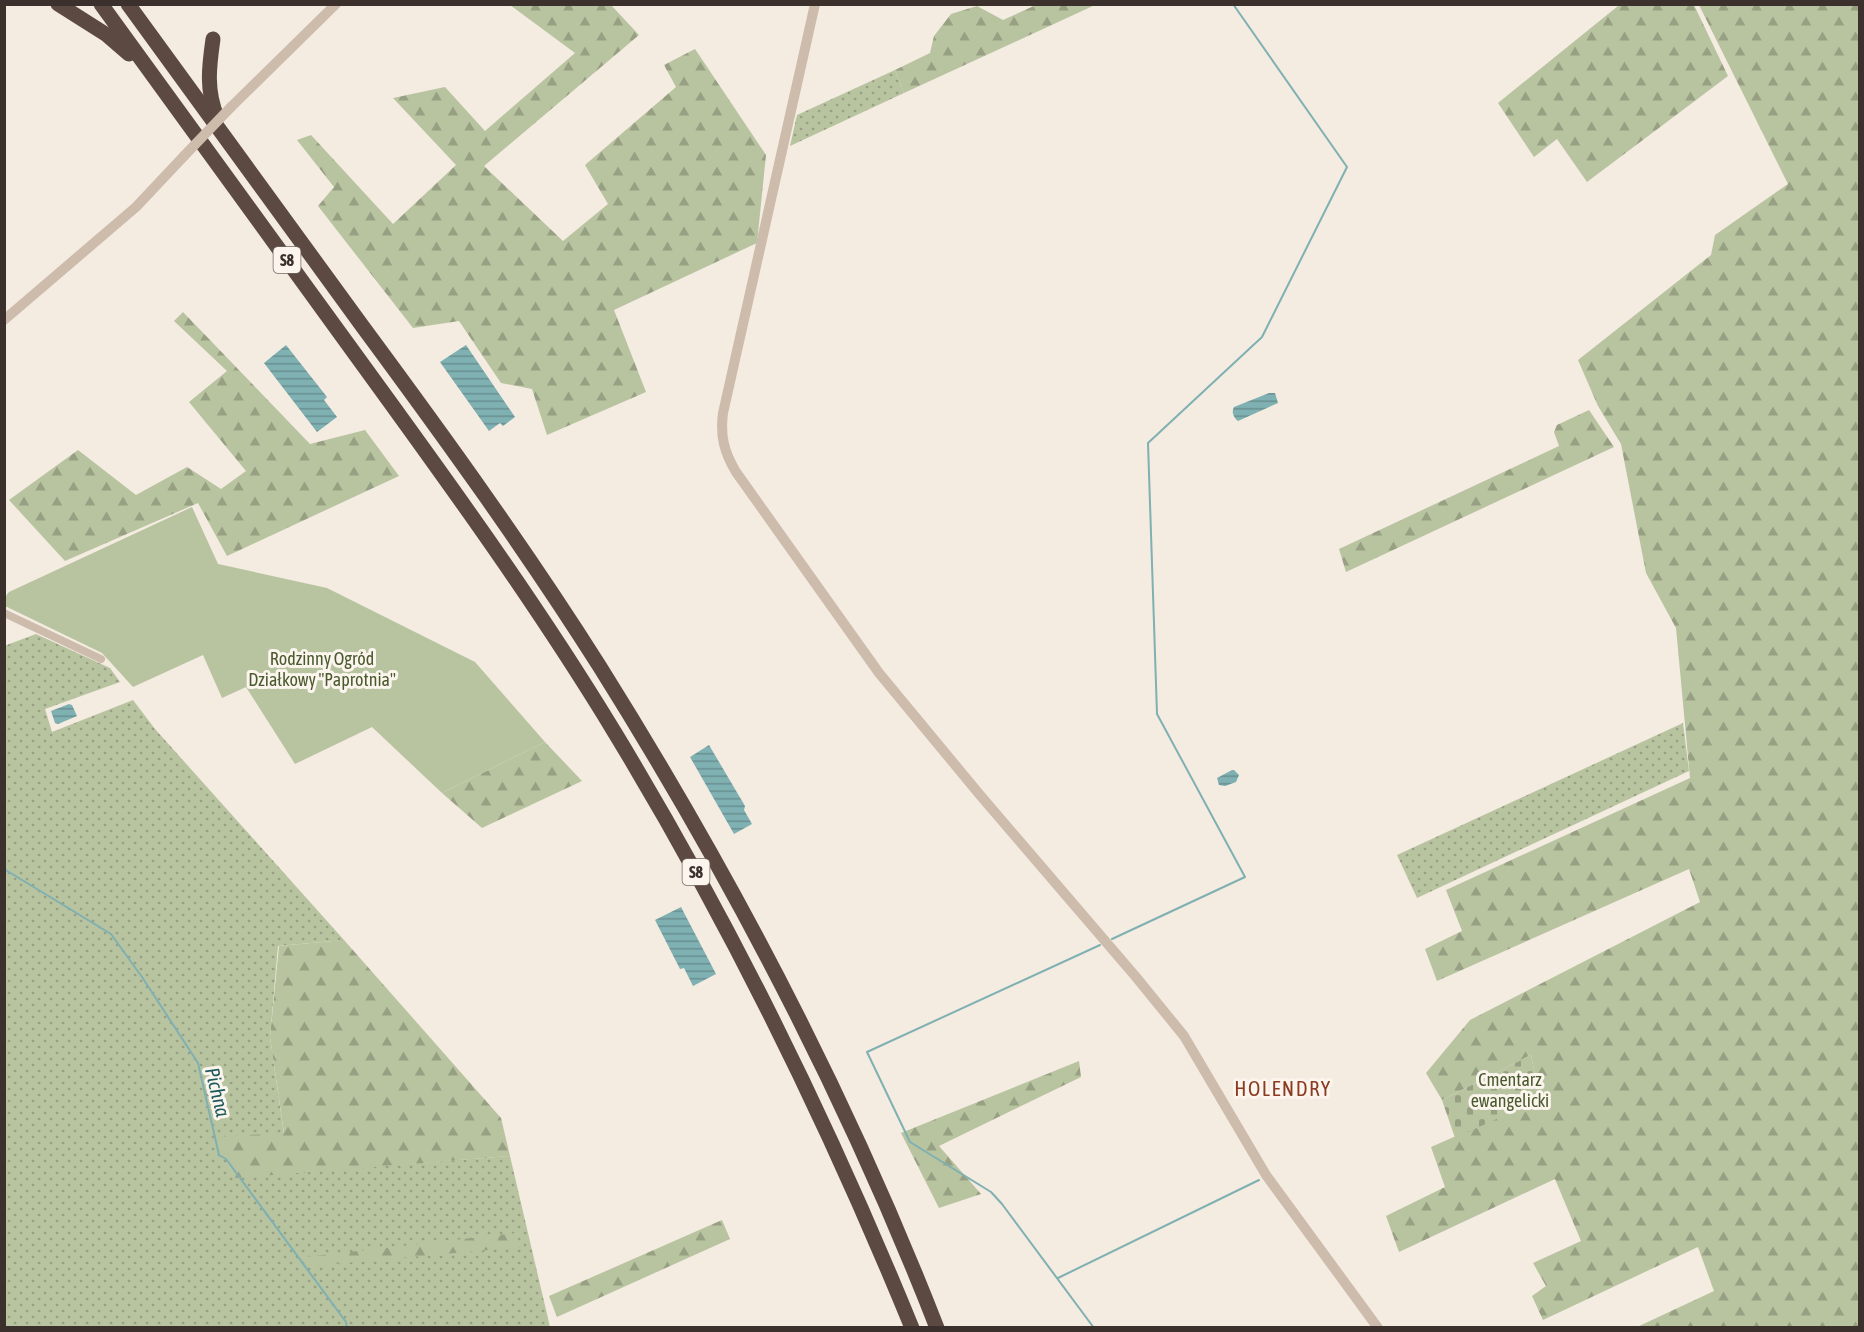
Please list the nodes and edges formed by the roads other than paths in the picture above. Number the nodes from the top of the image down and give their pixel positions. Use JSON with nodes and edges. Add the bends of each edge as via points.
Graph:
{"nodes":[{"id":1,"x":58,"y":4,"type":"edge"},
{"id":2,"x":101,"y":4,"type":"edge"},
{"id":3,"x":128,"y":4,"type":"edge"},
{"id":4,"x":336,"y":4,"type":"edge"},
{"id":5,"x":815,"y":4,"type":"edge"},
{"id":6,"x":213,"y":39,"type":"dead end"},
{"id":7,"x":152,"y":74,"type":"junction"},
{"id":8,"x":228,"y":142,"type":"junction"},
{"id":9,"x":4,"y":320,"type":"edge"},
{"id":10,"x":4,"y":613,"type":"edge"},
{"id":11,"x":100,"y":659,"type":"dead end"},
{"id":12,"x":912,"y":1328,"type":"edge"},
{"id":13,"x":937,"y":1328,"type":"edge"},
{"id":14,"x":1378,"y":1328,"type":"edge"}],
"edges":[{"from":1,"to":7,"type":"highway","via":[[107,35]]},
{"from":2,"to":7,"type":"highway","number":"S8"},
{"from":3,"to":8,"type":"highway","number":"S8"},
{"from":4,"to":9,"type":"street","bridge":true,"via":[[120,222]]},
{"from":5,"to":14,"type":"street","via":[[723,413],[721,429],[729,461],[879,673],[1178,1028],[1266,1175]]},
{"from":6,"to":8,"type":"highway","via":[[208,89]]},
{"from":7,"to":12,"type":"highway","number":"S8","via":[[478,522],[614,732],[769,1008],[836,1148]]},
{"from":8,"to":13,"type":"highway","number":"S8","via":[[503,521],[662,768],[807,1036]]},
{"from":10,"to":11,"type":"street"}]}
